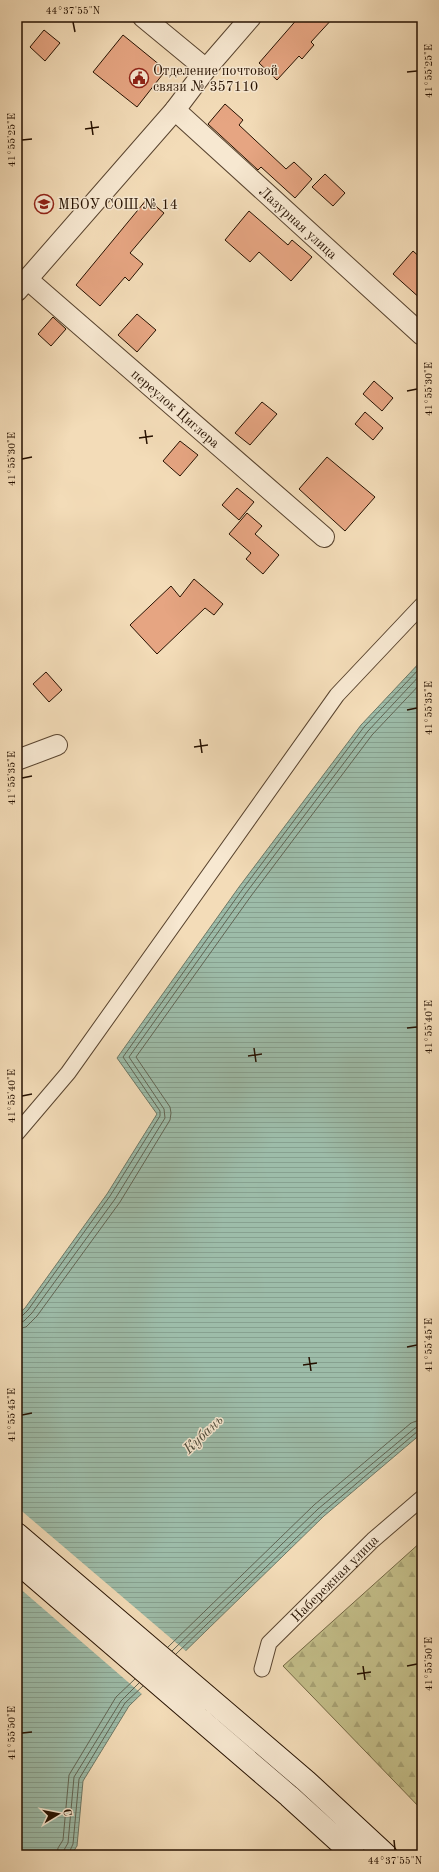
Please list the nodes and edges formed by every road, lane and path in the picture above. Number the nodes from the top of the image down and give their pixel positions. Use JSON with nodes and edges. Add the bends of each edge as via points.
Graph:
{"nodes":[{"id":1,"x":143,"y":17,"type":"edge"},
{"id":2,"x":251,"y":17,"type":"edge"},
{"id":3,"x":206,"y":69,"type":"junction"},
{"id":4,"x":175,"y":110,"type":"junction"},
{"id":5,"x":22,"y":285,"type":"edge"},
{"id":6,"x":422,"y":335,"type":"edge"},
{"id":7,"x":324,"y":537,"type":"dead end"},
{"id":8,"x":422,"y":604,"type":"edge"},
{"id":9,"x":57,"y":746,"type":"dead end"},
{"id":10,"x":17,"y":760,"type":"edge"},
{"id":11,"x":17,"y":1133,"type":"edge"},
{"id":12,"x":422,"y":1498,"type":"edge"},
{"id":13,"x":17,"y":1534,"type":"edge"},
{"id":14,"x":17,"y":1562,"type":"edge"},
{"id":15,"x":262,"y":1669,"type":"dead end"},
{"id":16,"x":354,"y":1855,"type":"edge"},
{"id":17,"x":386,"y":1855,"type":"edge"}],
"edges":[{"from":1,"to":3,"type":"street"},
{"from":2,"to":3,"type":"street"},
{"from":3,"to":4,"type":"street"},
{"from":4,"to":5,"type":"street"},
{"from":4,"to":6,"type":"street","name":"Лазурная улица"},
{"from":5,"to":7,"type":"street","name":"переулок Циглера"},
{"from":8,"to":11,"type":"street","via":[[337,695],[68,1073]]},
{"from":9,"to":10,"type":"street"},
{"from":12,"to":15,"type":"street","name":"Набережная улица","via":[[373,1540],[269,1643]]},
{"from":13,"to":17,"type":"main road","via":[[306,1781]]},
{"from":14,"to":16,"type":"main road"}]}
